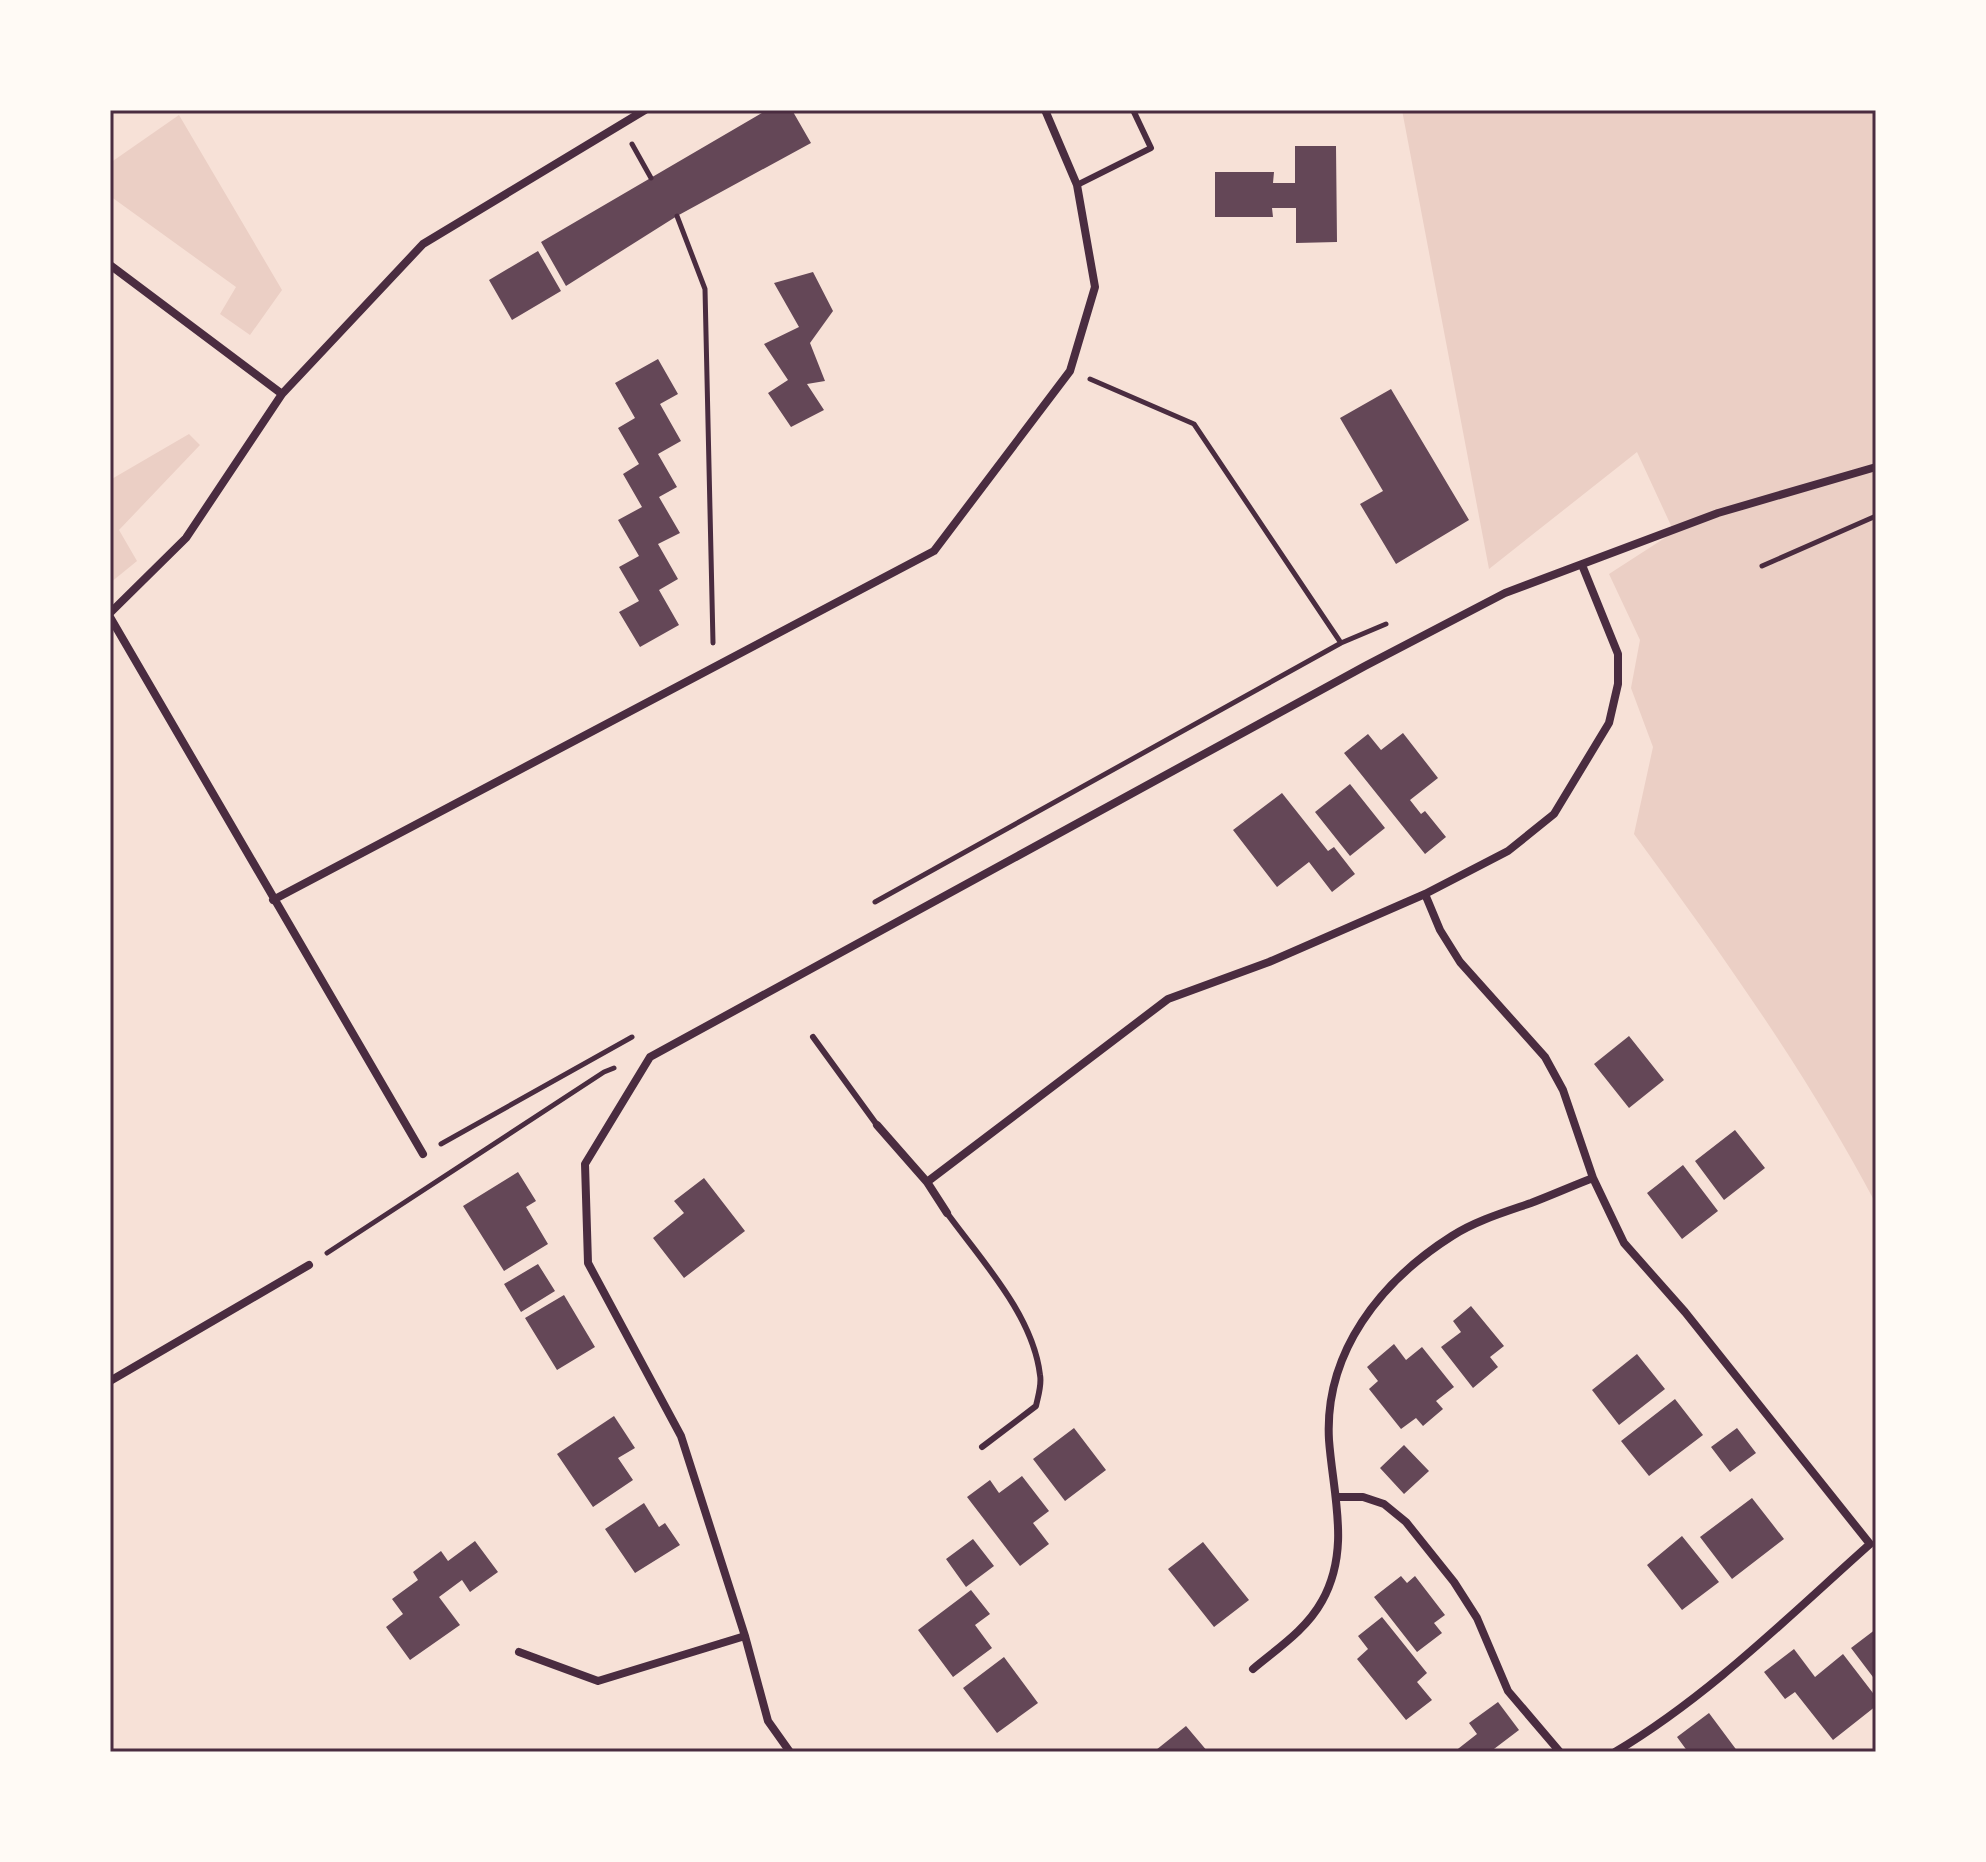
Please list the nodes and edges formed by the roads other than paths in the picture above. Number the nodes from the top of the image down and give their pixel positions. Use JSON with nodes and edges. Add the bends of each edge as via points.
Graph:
{"nodes":[{"id":1,"x":621,"y":110,"type":"edge"},
{"id":2,"x":645,"y":110,"type":"edge"},
{"id":3,"x":1045,"y":110,"type":"edge"},
{"id":4,"x":1133,"y":110,"type":"edge"},
{"id":5,"x":623,"y":122,"type":"junction"},
{"id":6,"x":1077,"y":185,"type":"junction"},
{"id":7,"x":110,"y":265,"type":"edge"},
{"id":8,"x":282,"y":394,"type":"junction"},
{"id":9,"x":1876,"y":467,"type":"edge"},
{"id":10,"x":1582,"y":565,"type":"junction"},
{"id":11,"x":110,"y":615,"type":"edge"},
{"id":12,"x":1425,"y":894,"type":"junction"},
{"id":13,"x":273,"y":900,"type":"junction"},
{"id":14,"x":813,"y":1037,"type":"dead end"},
{"id":15,"x":877,"y":1125,"type":"joint"},
{"id":16,"x":423,"y":1154,"type":"dead end"},
{"id":17,"x":1593,"y":1178,"type":"junction"},
{"id":18,"x":927,"y":1182,"type":"junction"},
{"id":19,"x":947,"y":1213,"type":"joint"},
{"id":20,"x":309,"y":1265,"type":"road end"},
{"id":21,"x":110,"y":1381,"type":"edge"},
{"id":22,"x":982,"y":1447,"type":"dead end"},
{"id":23,"x":1337,"y":1497,"type":"junction"},
{"id":24,"x":745,"y":1636,"type":"junction"},
{"id":25,"x":519,"y":1652,"type":"dead end"},
{"id":26,"x":1253,"y":1669,"type":"dead end"},
{"id":27,"x":790,"y":1752,"type":"edge"},
{"id":28,"x":1560,"y":1752,"type":"edge"},
{"id":29,"x":1615,"y":1752,"type":"edge"}],
"edges":[{"from":1,"to":5,"type":"street"},
{"from":2,"to":5,"type":"street"},
{"from":3,"to":6,"type":"street"},
{"from":4,"to":6,"type":"lane","via":[[1151,148]]},
{"from":5,"to":8,"type":"street","via":[[423,244]]},
{"from":6,"to":13,"type":"street","via":[[1095,287],[1070,371],[934,551]]},
{"from":7,"to":8,"type":"street"},
{"from":8,"to":11,"type":"street","via":[[186,538]]},
{"from":9,"to":10,"type":"street","via":[[1718,513]]},
{"from":10,"to":12,"type":"street","via":[[1618,654],[1609,723],[1554,814],[1508,851]]},
{"from":10,"to":24,"type":"street","via":[[1505,593],[1365,666],[650,1057],[585,1164],[588,1263],[681,1436]]},
{"from":11,"to":13,"type":"street"},
{"from":12,"to":17,"type":"street","via":[[1460,962],[1545,1057],[1563,1090]]},
{"from":12,"to":18,"type":"street","via":[[1168,999]]},
{"from":13,"to":16,"type":"street"},
{"from":14,"to":15,"type":"lane"},
{"from":15,"to":18,"type":"street"},
{"from":17,"to":23,"type":"street","via":[[1453,1235],[1381,1295],[1342,1355],[1331,1399],[1329,1439]]},
{"from":17,"to":29,"type":"street","via":[[1624,1243],[1870,1544],[1658,1726]]},
{"from":18,"to":19,"type":"street"},
{"from":19,"to":22,"type":"lane","via":[[1021,1316],[1041,1378],[1036,1406]]},
{"from":20,"to":21,"type":"street"},
{"from":23,"to":26,"type":"street","via":[[1340,1539],[1335,1571],[1322,1601],[1302,1629]]},
{"from":23,"to":28,"type":"street","via":[[1384,1504],[1406,1522],[1477,1618],[1508,1691]]},
{"from":24,"to":25,"type":"street","via":[[598,1681]]},
{"from":24,"to":27,"type":"street","via":[[768,1721]]}]}
